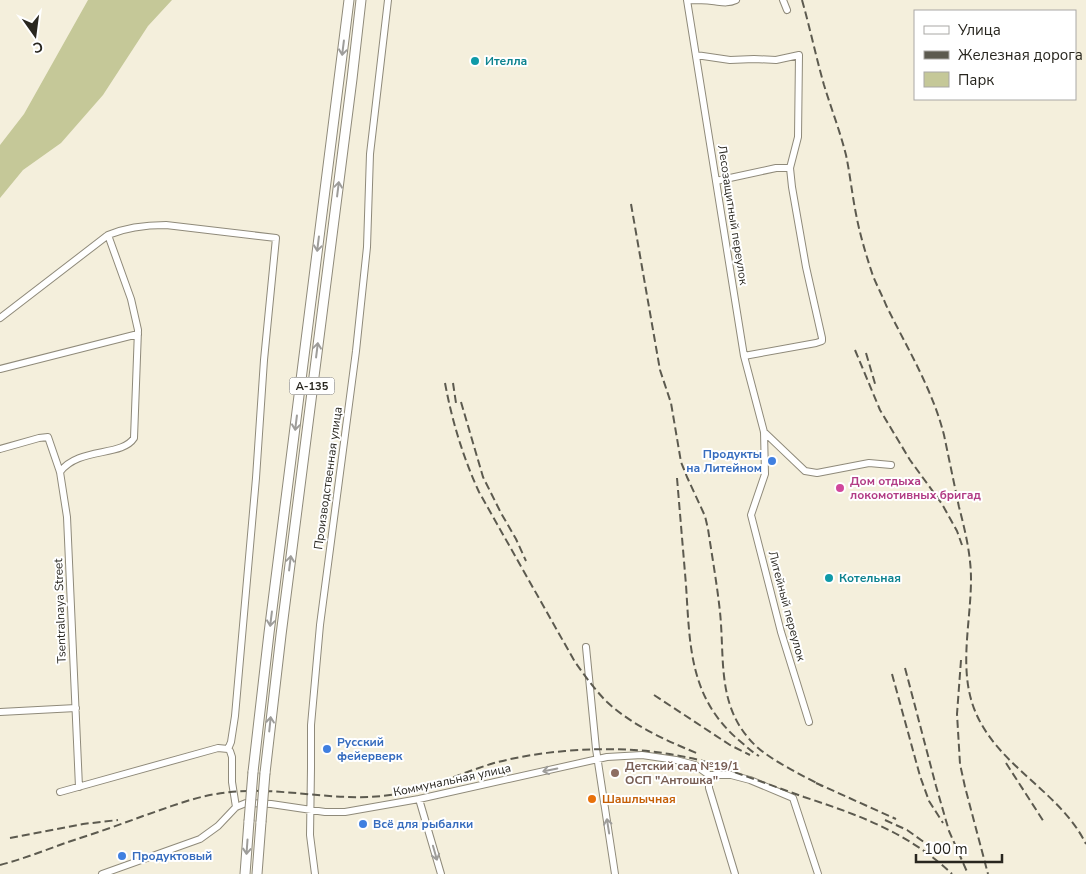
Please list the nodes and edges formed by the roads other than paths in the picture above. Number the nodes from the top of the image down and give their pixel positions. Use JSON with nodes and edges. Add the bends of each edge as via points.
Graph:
{"nodes":[{"id":1,"x":349,"y":0,"type":"edge"},
{"id":2,"x":361,"y":0,"type":"edge"},
{"id":3,"x":388,"y":0,"type":"edge"},
{"id":4,"x":687,"y":0,"type":"edge"},
{"id":5,"x":736,"y":0,"type":"edge"},
{"id":6,"x":783,"y":0,"type":"edge"},
{"id":7,"x":787,"y":10,"type":"dead end"},
{"id":8,"x":696,"y":55,"type":"junction"},
{"id":9,"x":790,"y":168,"type":"junction"},
{"id":10,"x":716,"y":181,"type":"junction"},
{"id":11,"x":108,"y":235,"type":"junction"},
{"id":12,"x":0,"y":318,"type":"edge"},
{"id":13,"x":138,"y":334,"type":"junction"},
{"id":14,"x":744,"y":356,"type":"junction"},
{"id":15,"x":0,"y":369,"type":"edge"},
{"id":16,"x":764,"y":432,"type":"junction"},
{"id":17,"x":0,"y":449,"type":"edge"},
{"id":18,"x":891,"y":465,"type":"dead end"},
{"id":19,"x":60,"y":472,"type":"junction"},
{"id":20,"x":758,"y":495,"type":"joint"},
{"id":21,"x":586,"y":647,"type":"dead end"},
{"id":22,"x":76,"y":708,"type":"junction"},
{"id":23,"x":0,"y":712,"type":"edge"},
{"id":24,"x":809,"y":722,"type":"dead end"},
{"id":25,"x":228,"y":749,"type":"junction"},
{"id":26,"x":597,"y":760,"type":"junction"},
{"id":27,"x":709,"y":775,"type":"junction"},
{"id":28,"x":79,"y":787,"type":"junction"},
{"id":29,"x":60,"y":792,"type":"dead end"},
{"id":30,"x":419,"y":799,"type":"junction"},
{"id":31,"x":236,"y":807,"type":"junction"},
{"id":32,"x":311,"y":810,"type":"junction"},
{"id":33,"x":102,"y":874,"type":"edge"},
{"id":34,"x":245,"y":874,"type":"edge"},
{"id":35,"x":257,"y":874,"type":"edge"},
{"id":36,"x":315,"y":874,"type":"edge"},
{"id":37,"x":441,"y":874,"type":"edge"},
{"id":38,"x":615,"y":874,"type":"edge"},
{"id":39,"x":735,"y":874,"type":"edge"},
{"id":40,"x":818,"y":874,"type":"edge"}],
"edges":[{"from":1,"to":34,"type":"highway","number":"А-135","one_way":true,"bridge":true,"via":[[269,633]]},
{"from":35,"to":2,"type":"highway","number":"А-135","one_way":true,"bridge":true,"via":[[281,635]]},
{"from":3,"to":32,"type":"street","name":"Производственная улица","via":[[370,154],[367,247],[356,351],[315,670]]},
{"from":4,"to":5,"type":"street","via":[[721,3]]},
{"from":4,"to":8,"type":"street","name":"Лесозащитный переулок"},
{"from":6,"to":7,"type":"street"},
{"from":8,"to":9,"type":"street","via":[[730,60],[776,60],[800,55],[798,137]]},
{"from":8,"to":10,"type":"street","name":"Лесозащитный переулок"},
{"from":9,"to":10,"type":"street"},
{"from":9,"to":14,"type":"street","via":[[804,258],[822,341]]},
{"from":10,"to":14,"type":"street","name":"Лесозащитный переулок"},
{"from":11,"to":12,"type":"street"},
{"from":11,"to":13,"type":"street","via":[[131,298]]},
{"from":11,"to":25,"type":"street","via":[[121,230],[166,225],[276,238],[235,716]]},
{"from":13,"to":15,"type":"street"},
{"from":13,"to":19,"type":"street","via":[[134,438],[122,447],[73,460]]},
{"from":14,"to":16,"type":"street","name":"Лесозащитный переулок"},
{"from":16,"to":18,"type":"street","via":[[805,471],[816,473],[869,463]]},
{"from":16,"to":20,"type":"street","name":"Лесозащитный переулок","via":[[765,474]]},
{"from":17,"to":19,"type":"street","name":"Tsentralnaya Street","via":[[48,437]]},
{"from":19,"to":22,"type":"street","name":"Tsentralnaya Street","via":[[68,517]]},
{"from":20,"to":24,"type":"street","name":"Литейный переулок","via":[[751,515],[781,632]]},
{"from":21,"to":26,"type":"street"},
{"from":22,"to":23,"type":"street"},
{"from":22,"to":28,"type":"street","name":"Tsentralnaya Street"},
{"from":25,"to":28,"type":"street","via":[[218,748]]},
{"from":25,"to":31,"type":"street","via":[[232,757]]},
{"from":26,"to":27,"type":"street","name":"Коммунальная улица","via":[[607,756],[642,755],[695,765]]},
{"from":26,"to":30,"type":"street","name":"Коммунальная улица","one_way":true},
{"from":38,"to":26,"type":"street","one_way":true},
{"from":27,"to":39,"type":"street","via":[[709,788]]},
{"from":27,"to":40,"type":"street","via":[[731,775],[750,780],[793,798]]},
{"from":28,"to":29,"type":"street"},
{"from":30,"to":32,"type":"street","name":"Коммунальная улица","via":[[345,812]]},
{"from":30,"to":37,"type":"street","one_way":true},
{"from":31,"to":32,"type":"street","name":"Коммунальная улица","via":[[246,803],[271,804]]},
{"from":31,"to":33,"type":"street","via":[[200,839]]},
{"from":32,"to":36,"type":"street","name":"Производственная улица","via":[[310,835]]}]}
